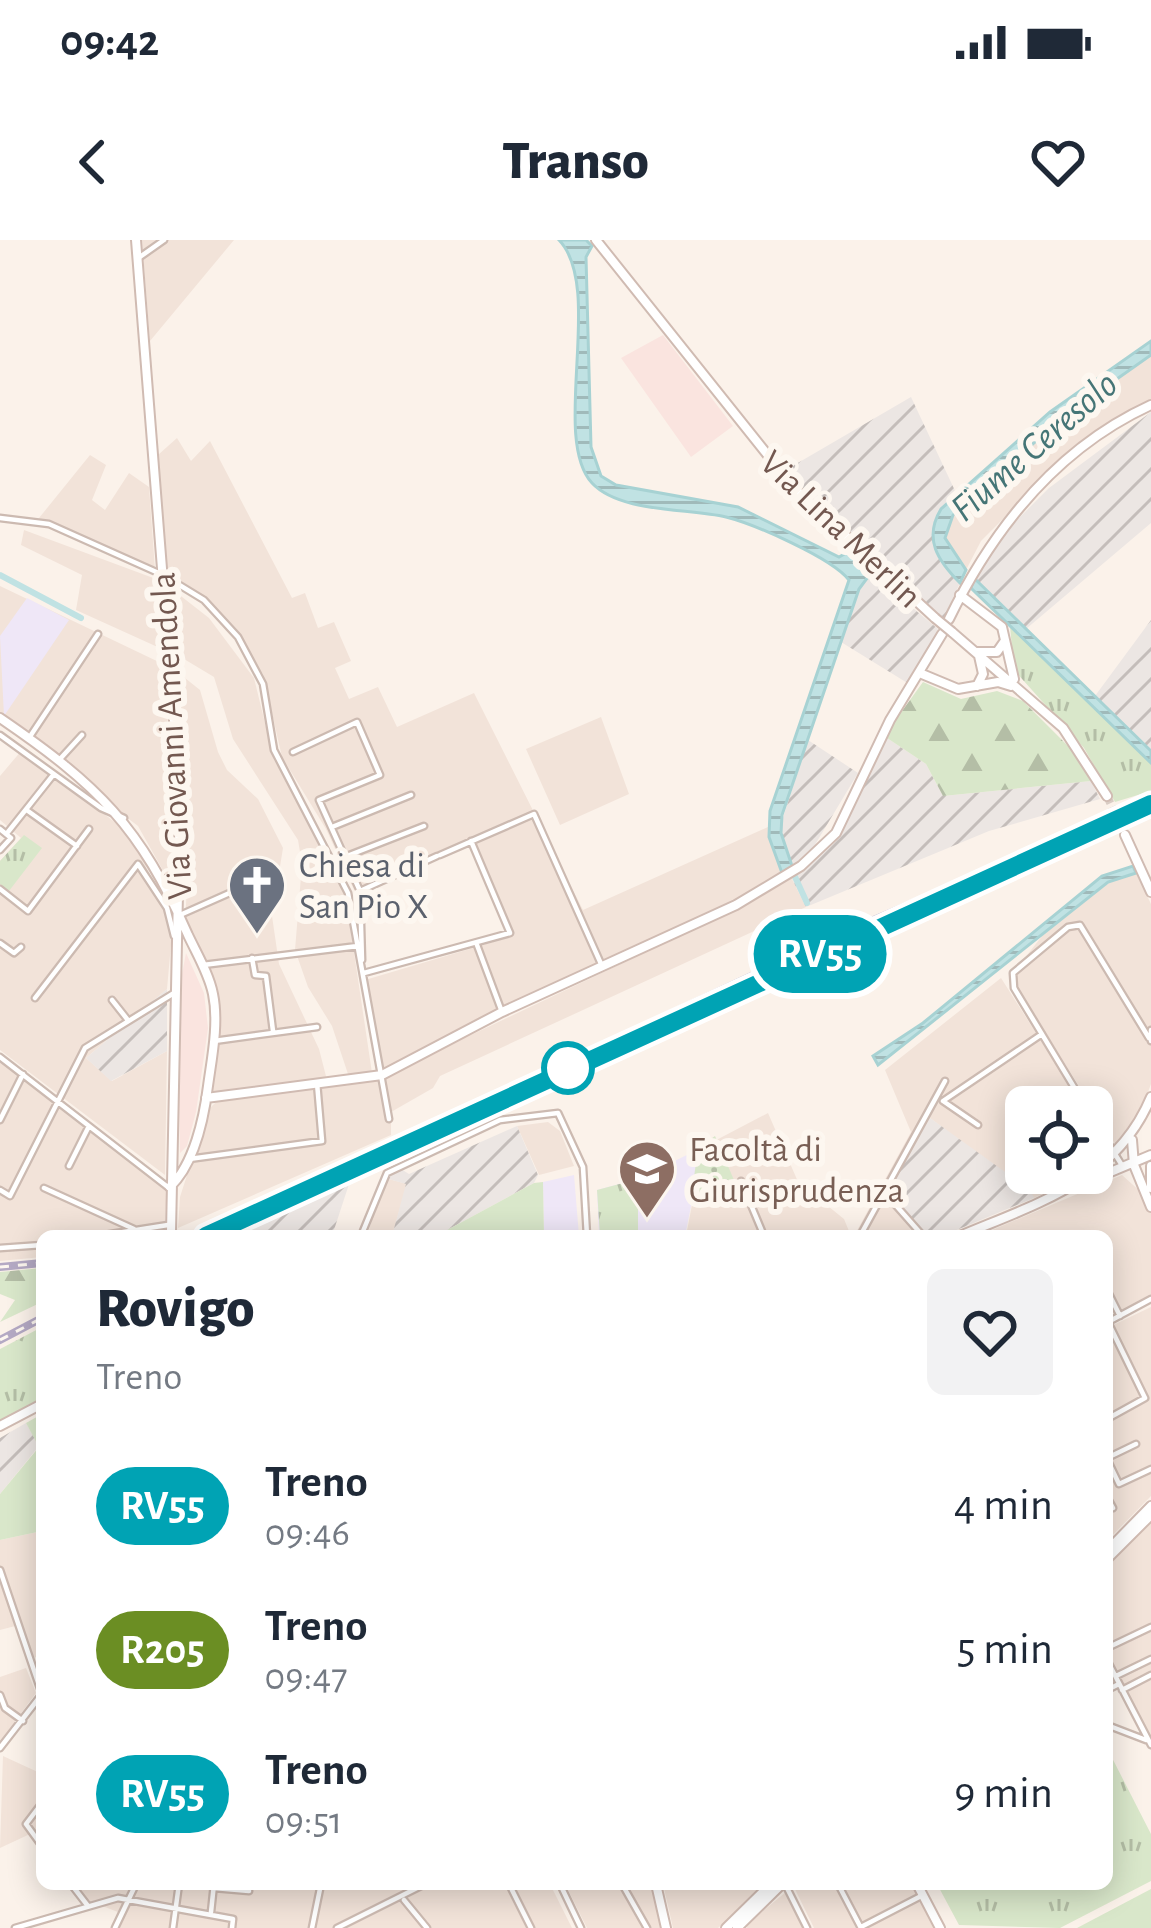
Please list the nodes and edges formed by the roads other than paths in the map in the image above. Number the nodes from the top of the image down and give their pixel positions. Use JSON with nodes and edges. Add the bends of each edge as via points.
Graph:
{"nodes":[{"id":1,"x":136,"y":240,"type":"edge"},
{"id":2,"x":164,"y":240,"type":"edge"},
{"id":3,"x":596,"y":240,"type":"edge"},
{"id":4,"x":137,"y":260,"type":"junction"},
{"id":5,"x":1151,"y":405,"type":"edge"},
{"id":6,"x":0,"y":518,"type":"edge"},
{"id":7,"x":163,"y":574,"type":"junction"},
{"id":8,"x":961,"y":595,"type":"junction"},
{"id":9,"x":949,"y":619,"type":"dead end"},
{"id":10,"x":947,"y":633,"type":"junction"},
{"id":11,"x":98,"y":634,"type":"dead end"},
{"id":12,"x":1005,"y":641,"type":"junction"},
{"id":13,"x":976,"y":652,"type":"junction"},
{"id":14,"x":922,"y":674,"type":"junction"},
{"id":15,"x":976,"y":687,"type":"junction"},
{"id":16,"x":1027,"y":694,"type":"junction"},
{"id":17,"x":0,"y":718,"type":"edge"},
{"id":18,"x":0,"y":735,"type":"edge"},
{"id":19,"x":82,"y":735,"type":"dead end"},
{"id":20,"x":29,"y":738,"type":"junction"},
{"id":21,"x":293,"y":752,"type":"dead end"},
{"id":22,"x":59,"y":760,"type":"junction"},
{"id":23,"x":54,"y":773,"type":"junction"},
{"id":24,"x":411,"y":796,"type":"dead end"},
{"id":25,"x":1106,"y":796,"type":"tunnel mouth"},
{"id":26,"x":26,"y":810,"type":"junction"},
{"id":27,"x":124,"y":818,"type":"junction"},
{"id":28,"x":332,"y":826,"type":"junction"},
{"id":29,"x":424,"y":826,"type":"dead end"},
{"id":30,"x":0,"y":829,"type":"edge"},
{"id":31,"x":89,"y":829,"type":"dead end"},
{"id":32,"x":8,"y":832,"type":"junction"},
{"id":33,"x":1125,"y":835,"type":"tunnel mouth"},
{"id":34,"x":471,"y":841,"type":"junction"},
{"id":35,"x":76,"y":846,"type":"junction"},
{"id":36,"x":0,"y":850,"type":"edge"},
{"id":37,"x":347,"y":856,"type":"junction"},
{"id":38,"x":260,"y":873,"type":"dead end"},
{"id":39,"x":0,"y":889,"type":"edge"},
{"id":40,"x":359,"y":891,"type":"junction"},
{"id":41,"x":1151,"y":892,"type":"edge"},
{"id":42,"x":180,"y":915,"type":"junction"},
{"id":43,"x":178,"y":939,"type":"junction"},
{"id":44,"x":0,"y":943,"type":"edge"},
{"id":45,"x":359,"y":946,"type":"junction"},
{"id":46,"x":477,"y":946,"type":"junction"},
{"id":47,"x":21,"y":947,"type":"dead end"},
{"id":48,"x":252,"y":958,"type":"junction"},
{"id":49,"x":362,"y":960,"type":"junction"},
{"id":50,"x":202,"y":965,"type":"junction"},
{"id":51,"x":602,"y":966,"type":"junction"},
{"id":52,"x":364,"y":973,"type":"junction"},
{"id":53,"x":176,"y":993,"type":"junction"},
{"id":54,"x":35,"y":998,"type":"dead end"},
{"id":55,"x":112,"y":1000,"type":"dead end"},
{"id":56,"x":502,"y":1012,"type":"junction"},
{"id":57,"x":127,"y":1019,"type":"junction"},
{"id":58,"x":1140,"y":1022,"type":"junction"},
{"id":59,"x":317,"y":1027,"type":"dead end"},
{"id":60,"x":1151,"y":1029,"type":"edge"},
{"id":61,"x":274,"y":1034,"type":"junction"},
{"id":62,"x":1042,"y":1034,"type":"junction"},
{"id":63,"x":1150,"y":1040,"type":"edge"},
{"id":64,"x":214,"y":1041,"type":"junction"},
{"id":65,"x":0,"y":1057,"type":"edge"},
{"id":66,"x":23,"y":1075,"type":"junction"},
{"id":67,"x":382,"y":1075,"type":"junction"},
{"id":68,"x":945,"y":1081,"type":"dead end"},
{"id":69,"x":317,"y":1083,"type":"junction"},
{"id":70,"x":1073,"y":1086,"type":"edge"},
{"id":71,"x":1151,"y":1097,"type":"edge"},
{"id":72,"x":206,"y":1098,"type":"junction"},
{"id":73,"x":60,"y":1103,"type":"junction"},
{"id":74,"x":1151,"y":1108,"type":"edge"},
{"id":75,"x":389,"y":1119,"type":"dead end"},
{"id":76,"x":0,"y":1120,"type":"edge"},
{"id":77,"x":978,"y":1125,"type":"dead end"},
{"id":78,"x":89,"y":1126,"type":"junction"},
{"id":79,"x":1134,"y":1133,"type":"junction"},
{"id":80,"x":1125,"y":1144,"type":"junction"},
{"id":81,"x":1113,"y":1146,"type":"edge"},
{"id":82,"x":1151,"y":1155,"type":"edge"},
{"id":83,"x":1114,"y":1158,"type":"joint"},
{"id":84,"x":189,"y":1159,"type":"junction"},
{"id":85,"x":1134,"y":1162,"type":"junction"},
{"id":86,"x":69,"y":1166,"type":"dead end"},
{"id":87,"x":1151,"y":1166,"type":"edge"},
{"id":88,"x":1123,"y":1167,"type":"junction"},
{"id":89,"x":1113,"y":1171,"type":"edge"},
{"id":90,"x":1139,"y":1180,"type":"junction"},
{"id":91,"x":741,"y":1181,"type":"dead end"},
{"id":92,"x":44,"y":1188,"type":"dead end"},
{"id":93,"x":169,"y":1188,"type":"junction"},
{"id":94,"x":1151,"y":1188,"type":"edge"},
{"id":95,"x":0,"y":1190,"type":"edge"},
{"id":96,"x":885,"y":1192,"type":"dead end"},
{"id":97,"x":1057,"y":1194,"type":"edge"},
{"id":98,"x":1151,"y":1207,"type":"edge"},
{"id":99,"x":170,"y":1228,"type":"joint"},
{"id":100,"x":134,"y":1229,"type":"junction"},
{"id":101,"x":129,"y":1230,"type":"edge"},
{"id":102,"x":363,"y":1230,"type":"edge"},
{"id":103,"x":587,"y":1230,"type":"edge"},
{"id":104,"x":761,"y":1230,"type":"edge"},
{"id":105,"x":863,"y":1230,"type":"edge"},
{"id":106,"x":918,"y":1230,"type":"edge"},
{"id":107,"x":974,"y":1230,"type":"edge"},
{"id":108,"x":36,"y":1245,"type":"edge"},
{"id":109,"x":0,"y":1248,"type":"edge"},
{"id":110,"x":1151,"y":1299,"type":"edge"},
{"id":111,"x":1113,"y":1302,"type":"edge"},
{"id":112,"x":1120,"y":1316,"type":"junction"},
{"id":113,"x":1113,"y":1320,"type":"edge"},
{"id":114,"x":1113,"y":1332,"type":"edge"},
{"id":115,"x":36,"y":1406,"type":"edge"},
{"id":116,"x":1113,"y":1415,"type":"edge"},
{"id":117,"x":0,"y":1426,"type":"edge"},
{"id":118,"x":1136,"y":1444,"type":"dead end"},
{"id":119,"x":1113,"y":1456,"type":"edge"},
{"id":120,"x":1151,"y":1469,"type":"edge"},
{"id":121,"x":1113,"y":1472,"type":"edge"},
{"id":122,"x":1151,"y":1511,"type":"edge"},
{"id":123,"x":1113,"y":1549,"type":"edge"},
{"id":124,"x":0,"y":1570,"type":"edge"},
{"id":125,"x":1151,"y":1628,"type":"edge"},
{"id":126,"x":1113,"y":1645,"type":"edge"},
{"id":127,"x":1151,"y":1659,"type":"edge"},
{"id":128,"x":36,"y":1662,"type":"edge"},
{"id":129,"x":30,"y":1664,"type":"junction"},
{"id":130,"x":1113,"y":1672,"type":"edge"},
{"id":131,"x":1151,"y":1675,"type":"edge"},
{"id":132,"x":1115,"y":1676,"type":"junction"},
{"id":133,"x":36,"y":1679,"type":"edge"},
{"id":134,"x":1121,"y":1687,"type":"junction"},
{"id":135,"x":1113,"y":1689,"type":"edge"},
{"id":136,"x":0,"y":1695,"type":"edge"},
{"id":137,"x":36,"y":1703,"type":"edge"},
{"id":138,"x":23,"y":1721,"type":"junction"},
{"id":139,"x":1113,"y":1728,"type":"edge"},
{"id":140,"x":1150,"y":1743,"type":"edge"},
{"id":141,"x":0,"y":1748,"type":"edge"},
{"id":142,"x":36,"y":1810,"type":"edge"},
{"id":143,"x":36,"y":1837,"type":"edge"},
{"id":144,"x":76,"y":1890,"type":"edge"},
{"id":145,"x":133,"y":1890,"type":"edge"},
{"id":146,"x":178,"y":1890,"type":"edge"},
{"id":147,"x":214,"y":1890,"type":"edge"},
{"id":148,"x":244,"y":1890,"type":"edge"},
{"id":149,"x":320,"y":1890,"type":"edge"},
{"id":150,"x":416,"y":1890,"type":"edge"},
{"id":151,"x":512,"y":1890,"type":"edge"},
{"id":152,"x":563,"y":1890,"type":"edge"},
{"id":153,"x":625,"y":1890,"type":"edge"},
{"id":154,"x":657,"y":1890,"type":"edge"},
{"id":155,"x":766,"y":1890,"type":"edge"},
{"id":156,"x":777,"y":1890,"type":"edge"},
{"id":157,"x":786,"y":1890,"type":"edge"},
{"id":158,"x":841,"y":1890,"type":"edge"},
{"id":159,"x":920,"y":1890,"type":"edge"},
{"id":160,"x":249,"y":1891,"type":"dead end"},
{"id":161,"x":923,"y":1895,"type":"junction"},
{"id":162,"x":403,"y":1899,"type":"junction"},
{"id":163,"x":128,"y":1900,"type":"junction"},
{"id":164,"x":88,"y":1906,"type":"junction"},
{"id":165,"x":177,"y":1908,"type":"junction"},
{"id":166,"x":211,"y":1912,"type":"junction"},
{"id":167,"x":739,"y":1925,"type":"edge"},
{"id":168,"x":31,"y":1926,"type":"edge"},
{"id":169,"x":341,"y":1927,"type":"edge"},
{"id":170,"x":15,"y":1928,"type":"edge"},
{"id":171,"x":115,"y":1928,"type":"edge"},
{"id":172,"x":173,"y":1928,"type":"edge"},
{"id":173,"x":232,"y":1928,"type":"edge"},
{"id":174,"x":312,"y":1928,"type":"edge"},
{"id":175,"x":427,"y":1928,"type":"edge"},
{"id":176,"x":531,"y":1928,"type":"edge"},
{"id":177,"x":581,"y":1928,"type":"edge"},
{"id":178,"x":647,"y":1928,"type":"edge"},
{"id":179,"x":666,"y":1928,"type":"edge"},
{"id":180,"x":726,"y":1928,"type":"edge"},
{"id":181,"x":807,"y":1928,"type":"edge"},
{"id":182,"x":861,"y":1928,"type":"edge"},
{"id":183,"x":940,"y":1928,"type":"edge"}],
"edges":[{"from":1,"to":4,"type":"street","name":"Via Giovanni Amendola"},
{"from":2,"to":4,"type":"street"},
{"from":3,"to":10,"type":"street","name":"Via Lina Merlin","bridge":true,"via":[[794,488]]},
{"from":4,"to":7,"type":"street","name":"Via Giovanni Amendola"},
{"from":5,"to":8,"type":"street","via":[[1020,501]]},
{"from":6,"to":7,"type":"street","via":[[49,524]]},
{"from":7,"to":42,"type":"street","name":"Via Giovanni Amendola"},
{"from":7,"to":45,"type":"street","via":[[218,612],[249,656],[263,684],[274,750],[339,866]]},
{"from":8,"to":9,"type":"street"},
{"from":8,"to":12,"type":"street","via":[[1002,627]]},
{"from":10,"to":13,"type":"street","name":"Via Lina Merlin"},
{"from":10,"to":14,"type":"street"},
{"from":11,"to":20,"type":"street"},
{"from":12,"to":13,"type":"street","via":[[997,652]]},
{"from":12,"to":16,"type":"street","via":[[1010,672]]},
{"from":13,"to":15,"type":"street","via":[[983,674]]},
{"from":13,"to":16,"type":"street","name":"Via Lina Merlin"},
{"from":14,"to":15,"type":"street","via":[[958,689]]},
{"from":14,"to":51,"type":"street","via":[[890,720],[836,833],[801,866]]},
{"from":15,"to":16,"type":"street","via":[[998,682]]},
{"from":16,"to":25,"type":"street","name":"Via Lina Merlin","via":[[1082,751]]},
{"from":17,"to":20,"type":"street"},
{"from":18,"to":23,"type":"street"},
{"from":19,"to":22,"type":"street"},
{"from":20,"to":22,"type":"street"},
{"from":21,"to":28,"type":"street","via":[[357,722],[380,775],[319,800]]},
{"from":22,"to":27,"type":"street"},
{"from":23,"to":26,"type":"street"},
{"from":23,"to":27,"type":"street"},
{"from":24,"to":28,"type":"street"},
{"from":26,"to":32,"type":"street"},
{"from":26,"to":35,"type":"street"},
{"from":27,"to":42,"type":"street"},
{"from":28,"to":37,"type":"street"},
{"from":29,"to":37,"type":"street"},
{"from":30,"to":32,"type":"street"},
{"from":31,"to":35,"type":"street"},
{"from":32,"to":36,"type":"street","via":[[10,845]]},
{"from":33,"to":41,"type":"street"},
{"from":34,"to":40,"type":"street"},
{"from":34,"to":46,"type":"street","via":[[510,933]]},
{"from":34,"to":51,"type":"street","via":[[534,814]]},
{"from":35,"to":39,"type":"street","via":[[28,911]]},
{"from":37,"to":40,"type":"street"},
{"from":38,"to":42,"type":"street"},
{"from":40,"to":49,"type":"street"},
{"from":42,"to":43,"type":"street","name":"Via Giovanni Amendola"},
{"from":42,"to":50,"type":"street"},
{"from":43,"to":53,"type":"street","name":"Via Giovanni Amendola"},
{"from":43,"to":54,"type":"street","via":[[138,864]]},
{"from":44,"to":47,"type":"street","via":[[14,953]]},
{"from":45,"to":48,"type":"street"},
{"from":45,"to":49,"type":"street"},
{"from":46,"to":52,"type":"street"},
{"from":46,"to":56,"type":"street"},
{"from":48,"to":50,"type":"street"},
{"from":48,"to":61,"type":"street","via":[[255,975],[266,976]]},
{"from":49,"to":52,"type":"street"},
{"from":50,"to":64,"type":"street","via":[[214,996]]},
{"from":51,"to":56,"type":"street"},
{"from":52,"to":67,"type":"street"},
{"from":53,"to":57,"type":"street"},
{"from":53,"to":93,"type":"street","name":"Via Giovanni Amendola"},
{"from":55,"to":57,"type":"street"},
{"from":56,"to":67,"type":"street"},
{"from":57,"to":73,"type":"street","via":[[86,1048]]},
{"from":58,"to":60,"type":"street"},
{"from":58,"to":62,"type":"street","via":[[1076,924],[1011,977]]},
{"from":58,"to":63,"type":"street"},
{"from":59,"to":61,"type":"street"},
{"from":60,"to":63,"type":"street"},
{"from":61,"to":64,"type":"street"},
{"from":62,"to":70,"type":"street"},
{"from":62,"to":77,"type":"street","via":[[943,1101]]},
{"from":64,"to":72,"type":"street"},
{"from":65,"to":66,"type":"street"},
{"from":66,"to":73,"type":"street"},
{"from":66,"to":76,"type":"street"},
{"from":67,"to":69,"type":"street"},
{"from":67,"to":75,"type":"street"},
{"from":68,"to":105,"type":"street"},
{"from":69,"to":72,"type":"street"},
{"from":69,"to":84,"type":"street","via":[[322,1141]]},
{"from":71,"to":74,"type":"street"},
{"from":71,"to":79,"type":"street"},
{"from":72,"to":84,"type":"street"},
{"from":73,"to":78,"type":"street"},
{"from":73,"to":95,"type":"street","via":[[10,1196]]},
{"from":78,"to":86,"type":"street"},
{"from":78,"to":93,"type":"street"},
{"from":79,"to":80,"type":"street"},
{"from":79,"to":85,"type":"street"},
{"from":80,"to":81,"type":"street"},
{"from":80,"to":83,"type":"street"},
{"from":82,"to":85,"type":"street"},
{"from":83,"to":88,"type":"street"},
{"from":84,"to":93,"type":"street"},
{"from":85,"to":88,"type":"street"},
{"from":85,"to":90,"type":"street"},
{"from":87,"to":94,"type":"street"},
{"from":88,"to":89,"type":"street"},
{"from":88,"to":90,"type":"street"},
{"from":90,"to":98,"type":"street"},
{"from":91,"to":104,"type":"street"},
{"from":92,"to":100,"type":"street"},
{"from":93,"to":99,"type":"street","name":"Via Giovanni Amendola"},
{"from":96,"to":106,"type":"street"},
{"from":97,"to":107,"type":"street"},
{"from":99,"to":100,"type":"street"},
{"from":100,"to":101,"type":"street"},
{"from":102,"to":103,"type":"street","via":[[387,1173],[500,1120],[547,1113],[562,1116],[583,1167]]},
{"from":108,"to":109,"type":"street"},
{"from":110,"to":112,"type":"street"},
{"from":111,"to":112,"type":"street"},
{"from":112,"to":113,"type":"street"},
{"from":114,"to":116,"type":"street","via":[[1145,1399]]},
{"from":115,"to":117,"type":"street"},
{"from":118,"to":119,"type":"street"},
{"from":120,"to":121,"type":"street","via":[[1119,1484]]},
{"from":122,"to":123,"type":"street"},
{"from":124,"to":129,"type":"street"},
{"from":125,"to":126,"type":"street"},
{"from":127,"to":132,"type":"street"},
{"from":128,"to":129,"type":"street"},
{"from":129,"to":133,"type":"street"},
{"from":130,"to":132,"type":"street"},
{"from":131,"to":134,"type":"street"},
{"from":132,"to":134,"type":"street"},
{"from":134,"to":135,"type":"street"},
{"from":134,"to":140,"type":"street"},
{"from":136,"to":138,"type":"street"},
{"from":137,"to":138,"type":"street"},
{"from":138,"to":141,"type":"street"},
{"from":139,"to":140,"type":"street"},
{"from":142,"to":143,"type":"street","via":[[26,1823]]},
{"from":144,"to":164,"type":"street"},
{"from":145,"to":163,"type":"street"},
{"from":146,"to":165,"type":"street"},
{"from":147,"to":166,"type":"street"},
{"from":148,"to":160,"type":"street"},
{"from":149,"to":174,"type":"street"},
{"from":150,"to":162,"type":"street"},
{"from":151,"to":176,"type":"street"},
{"from":152,"to":177,"type":"street"},
{"from":153,"to":178,"type":"street"},
{"from":154,"to":179,"type":"street"},
{"from":155,"to":167,"type":"street"},
{"from":156,"to":167,"type":"street"},
{"from":157,"to":181,"type":"street"},
{"from":158,"to":182,"type":"street"},
{"from":159,"to":161,"type":"street"},
{"from":161,"to":182,"type":"street"},
{"from":161,"to":183,"type":"street"},
{"from":162,"to":169,"type":"street"},
{"from":162,"to":175,"type":"street"},
{"from":163,"to":164,"type":"street"},
{"from":163,"to":165,"type":"street"},
{"from":163,"to":171,"type":"street"},
{"from":164,"to":168,"type":"street"},
{"from":165,"to":166,"type":"street"},
{"from":165,"to":172,"type":"street"},
{"from":166,"to":173,"type":"street","via":[[233,1919]]},
{"from":167,"to":180,"type":"street"},
{"from":168,"to":170,"type":"street"}]}
